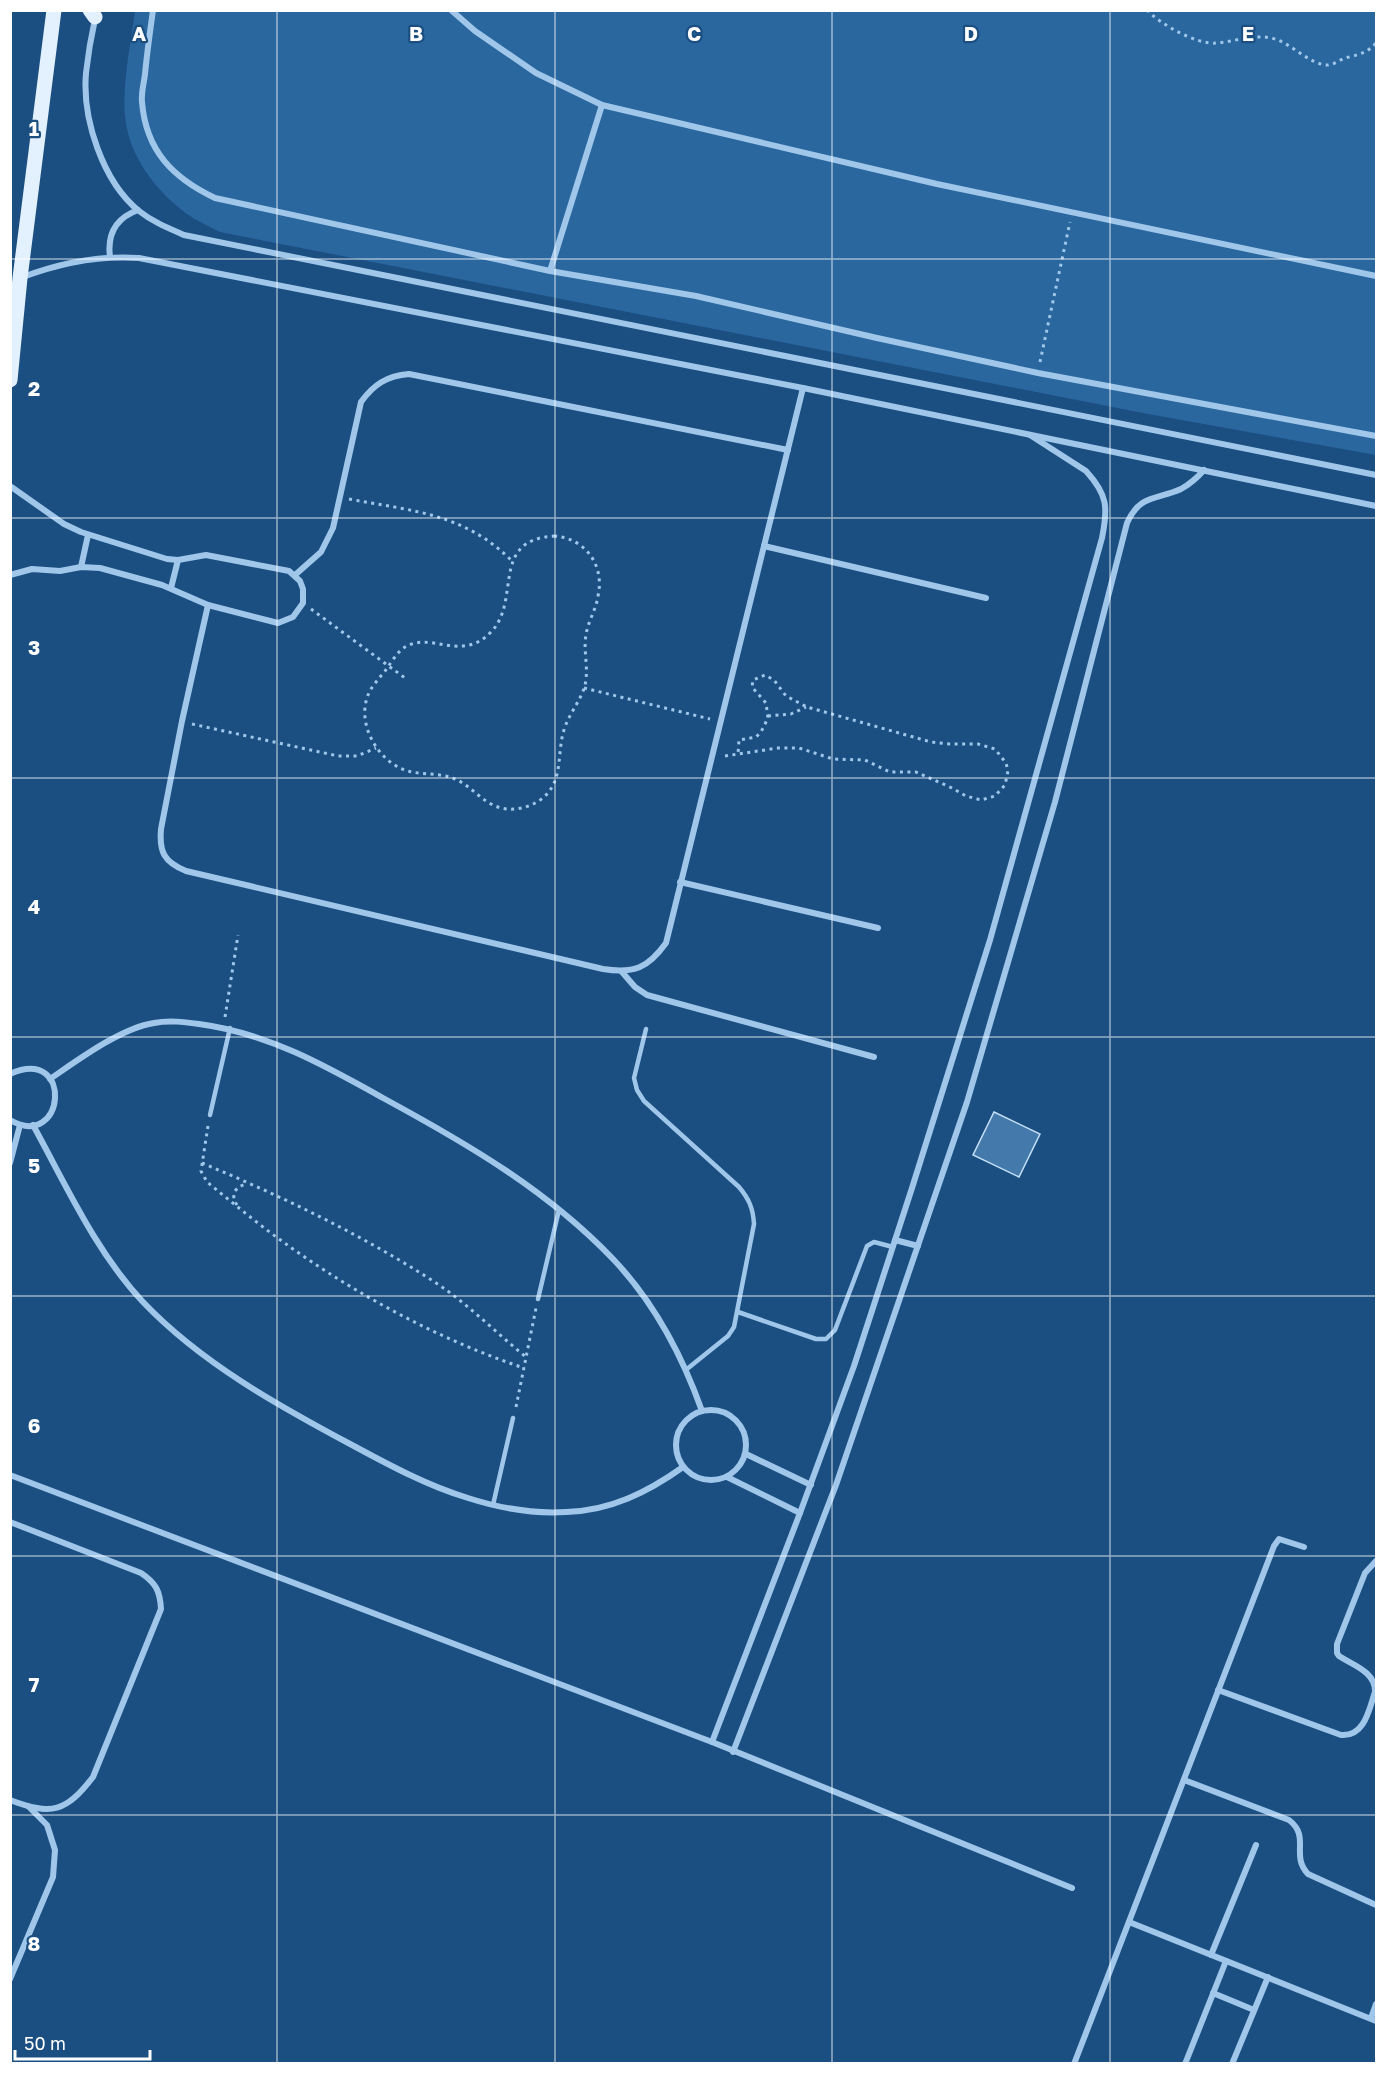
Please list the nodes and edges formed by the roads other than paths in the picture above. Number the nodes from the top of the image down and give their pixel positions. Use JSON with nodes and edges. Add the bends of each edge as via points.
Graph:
{"nodes":[{"id":1,"x":54,"y":10,"type":"edge"},
{"id":2,"x":153,"y":10,"type":"edge"},
{"id":3,"x":451,"y":10,"type":"edge"},
{"id":4,"x":94,"y":13,"type":"edge"},
{"id":5,"x":602,"y":105,"type":"junction"},
{"id":6,"x":138,"y":210,"type":"junction"},
{"id":7,"x":110,"y":257,"type":"junction"},
{"id":8,"x":550,"y":271,"type":"junction"},
{"id":9,"x":1377,"y":276,"type":"edge"},
{"id":10,"x":20,"y":278,"type":"junction"},
{"id":11,"x":10,"y":380,"type":"edge"},
{"id":12,"x":803,"y":388,"type":"junction"},
{"id":13,"x":1030,"y":435,"type":"junction"},
{"id":14,"x":1377,"y":436,"type":"edge"},
{"id":15,"x":788,"y":450,"type":"junction"},
{"id":16,"x":1204,"y":470,"type":"junction"},
{"id":17,"x":1377,"y":475,"type":"edge"},
{"id":18,"x":10,"y":486,"type":"edge"},
{"id":19,"x":1377,"y":506,"type":"edge"},
{"id":20,"x":88,"y":535,"type":"junction"},
{"id":21,"x":764,"y":546,"type":"junction"},
{"id":22,"x":178,"y":560,"type":"junction"},
{"id":23,"x":81,"y":567,"type":"junction"},
{"id":24,"x":10,"y":575,"type":"edge"},
{"id":25,"x":295,"y":575,"type":"junction"},
{"id":26,"x":171,"y":588,"type":"junction"},
{"id":27,"x":987,"y":598,"type":"dead end"},
{"id":28,"x":208,"y":606,"type":"junction"},
{"id":29,"x":680,"y":882,"type":"junction"},
{"id":30,"x":878,"y":928,"type":"dead end"},
{"id":31,"x":621,"y":972,"type":"junction"},
{"id":32,"x":227,"y":1028,"type":"junction"},
{"id":33,"x":646,"y":1029,"type":"dead end"},
{"id":34,"x":874,"y":1057,"type":"dead end"},
{"id":35,"x":10,"y":1074,"type":"edge"},
{"id":36,"x":51,"y":1079,"type":"junction"},
{"id":37,"x":210,"y":1115,"type":"road end"},
{"id":38,"x":10,"y":1120,"type":"edge"},
{"id":39,"x":20,"y":1125,"type":"junction"},
{"id":40,"x":33,"y":1125,"type":"junction"},
{"id":41,"x":10,"y":1163,"type":"edge"},
{"id":42,"x":559,"y":1210,"type":"junction"},
{"id":43,"x":894,"y":1244,"type":"junction"},
{"id":44,"x":918,"y":1246,"type":"junction"},
{"id":45,"x":538,"y":1299,"type":"road end"},
{"id":46,"x":738,"y":1312,"type":"junction"},
{"id":47,"x":687,"y":1369,"type":"junction"},
{"id":48,"x":702,"y":1411,"type":"junction"},
{"id":49,"x":513,"y":1418,"type":"road end"},
{"id":50,"x":746,"y":1454,"type":"junction"},
{"id":51,"x":683,"y":1467,"type":"junction"},
{"id":52,"x":10,"y":1475,"type":"edge"},
{"id":53,"x":728,"y":1477,"type":"junction"},
{"id":54,"x":810,"y":1485,"type":"junction"},
{"id":55,"x":493,"y":1505,"type":"junction"},
{"id":56,"x":800,"y":1513,"type":"junction"},
{"id":57,"x":10,"y":1522,"type":"edge"},
{"id":58,"x":1304,"y":1547,"type":"dead end"},
{"id":59,"x":1377,"y":1561,"type":"edge"},
{"id":60,"x":1218,"y":1690,"type":"junction"},
{"id":61,"x":1369,"y":1708,"type":"junction"},
{"id":62,"x":1377,"y":1711,"type":"edge"},
{"id":63,"x":712,"y":1742,"type":"junction"},
{"id":64,"x":733,"y":1752,"type":"junction"},
{"id":65,"x":1184,"y":1780,"type":"junction"},
{"id":66,"x":10,"y":1800,"type":"edge"},
{"id":67,"x":28,"y":1807,"type":"junction"},
{"id":68,"x":1256,"y":1845,"type":"dead end"},
{"id":69,"x":1072,"y":1888,"type":"dead end"},
{"id":70,"x":1377,"y":1905,"type":"edge"},
{"id":71,"x":1129,"y":1922,"type":"junction"},
{"id":72,"x":1211,"y":1955,"type":"junction"},
{"id":73,"x":1226,"y":1961,"type":"junction"},
{"id":74,"x":1268,"y":1977,"type":"junction"},
{"id":75,"x":10,"y":1979,"type":"edge"},
{"id":76,"x":1213,"y":1993,"type":"junction"},
{"id":77,"x":1377,"y":2004,"type":"edge"},
{"id":78,"x":1254,"y":2010,"type":"junction"},
{"id":79,"x":1374,"y":2019,"type":"edge"},
{"id":80,"x":1074,"y":2064,"type":"edge"},
{"id":81,"x":1185,"y":2064,"type":"edge"},
{"id":82,"x":1232,"y":2064,"type":"edge"}],
"edges":[{"from":1,"to":10,"type":"main road"},
{"from":2,"to":8,"type":"street","via":[[141,100],[146,125],[156,150],[192,187],[215,198]]},
{"from":3,"to":5,"type":"street","via":[[482,37],[536,73]]},
{"from":4,"to":6,"type":"street","via":[[86,75],[92,134],[118,187]]},
{"from":5,"to":8,"type":"street"},
{"from":5,"to":9,"type":"street","via":[[938,184]]},
{"from":6,"to":7,"type":"street","via":[[124,217],[114,229]]},
{"from":6,"to":17,"type":"street","via":[[184,235]]},
{"from":7,"to":10,"type":"street","via":[[55,266]]},
{"from":7,"to":12,"type":"street","via":[[139,258]]},
{"from":8,"to":14,"type":"street","via":[[696,296],[1038,373]]},
{"from":10,"to":11,"type":"main road"},
{"from":12,"to":13,"type":"street"},
{"from":12,"to":15,"type":"street"},
{"from":13,"to":16,"type":"street"},
{"from":13,"to":43,"type":"street","via":[[1086,471],[1099,488],[1107,513],[990,940]]},
{"from":15,"to":21,"type":"street"},
{"from":15,"to":25,"type":"street","via":[[409,374],[394,376],[375,386],[361,402],[333,528],[313,561]]},
{"from":16,"to":19,"type":"street"},
{"from":16,"to":44,"type":"street","via":[[1183,488],[1141,503],[1127,523],[1055,802],[967,1102]]},
{"from":18,"to":20,"type":"street","via":[[64,524]]},
{"from":20,"to":22,"type":"street"},
{"from":20,"to":23,"type":"street"},
{"from":21,"to":27,"type":"street"},
{"from":21,"to":29,"type":"street"},
{"from":22,"to":25,"type":"street","via":[[206,555],[281,568]]},
{"from":22,"to":26,"type":"street"},
{"from":23,"to":24,"type":"street","via":[[60,571],[32,569]]},
{"from":23,"to":26,"type":"street","via":[[100,568]]},
{"from":25,"to":28,"type":"street","via":[[303,589],[303,603],[293,617],[278,622]]},
{"from":26,"to":28,"type":"street"},
{"from":28,"to":31,"type":"street","via":[[160,842],[164,856],[173,866]]},
{"from":29,"to":30,"type":"street"},
{"from":29,"to":31,"type":"street","via":[[666,943],[655,958],[640,968]]},
{"from":31,"to":34,"type":"street","via":[[647,995]]},
{"from":32,"to":36,"type":"street","via":[[176,1021],[152,1023],[95,1048]]},
{"from":32,"to":37,"type":"lane"},
{"from":32,"to":42,"type":"street","via":[[266,1039],[377,1094],[501,1166]]},
{"from":33,"to":46,"type":"lane","via":[[634,1078],[637,1090],[644,1101],[739,1187],[753,1210],[754,1224]]},
{"from":35,"to":36,"type":"street","via":[[24,1068],[38,1070]]},
{"from":36,"to":40,"type":"street","via":[[57,1092],[55,1107],[46,1119]]},
{"from":38,"to":39,"type":"street"},
{"from":39,"to":40,"type":"street"},
{"from":39,"to":41,"type":"street"},
{"from":40,"to":55,"type":"street","via":[[115,1267],[174,1332],[262,1394],[318,1427],[433,1485]]},
{"from":42,"to":45,"type":"lane"},
{"from":42,"to":47,"type":"street","via":[[614,1260],[642,1294]]},
{"from":43,"to":44,"type":"street"},
{"from":43,"to":46,"type":"lane","via":[[874,1242],[867,1246],[835,1330],[826,1339]]},
{"from":43,"to":54,"type":"street"},
{"from":44,"to":64,"type":"street","via":[[836,1485]]},
{"from":46,"to":47,"type":"lane","via":[[728,1336]]},
{"from":47,"to":48,"type":"street"},
{"from":48,"to":50,"type":"street","via":[[723,1412],[740,1424],[747,1443]]},
{"from":48,"to":51,"type":"street","via":[[687,1419],[678,1434],[676,1451]]},
{"from":49,"to":55,"type":"lane"},
{"from":50,"to":53,"type":"street"},
{"from":50,"to":54,"type":"street"},
{"from":51,"to":53,"type":"street","via":[[708,1481]]},
{"from":51,"to":55,"type":"street","via":[[628,1499],[598,1508],[532,1511]]},
{"from":52,"to":63,"type":"street"},
{"from":53,"to":56,"type":"street"},
{"from":54,"to":56,"type":"street"},
{"from":56,"to":63,"type":"street"},
{"from":57,"to":67,"type":"street","via":[[141,1573],[153,1581],[160,1594],[160,1609],[93,1777],[77,1798],[53,1810]]},
{"from":58,"to":60,"type":"street","via":[[1284,1539],[1276,1542]]},
{"from":59,"to":61,"type":"street","via":[[1365,1573],[1336,1649],[1339,1656],[1374,1680],[1375,1692]]},
{"from":60,"to":61,"type":"street","via":[[1349,1736],[1360,1730]]},
{"from":60,"to":65,"type":"street"},
{"from":61,"to":62,"type":"street"},
{"from":63,"to":64,"type":"street"},
{"from":64,"to":69,"type":"street"},
{"from":65,"to":70,"type":"street","via":[[1289,1820],[1298,1829],[1300,1863],[1308,1874]]},
{"from":65,"to":71,"type":"street"},
{"from":66,"to":67,"type":"street"},
{"from":67,"to":75,"type":"street","via":[[47,1825],[55,1850],[53,1877]]},
{"from":68,"to":72,"type":"street"},
{"from":71,"to":72,"type":"street"},
{"from":71,"to":80,"type":"street"},
{"from":72,"to":73,"type":"street"},
{"from":73,"to":74,"type":"street"},
{"from":73,"to":76,"type":"street"},
{"from":74,"to":78,"type":"street"},
{"from":74,"to":79,"type":"street"},
{"from":76,"to":78,"type":"street"},
{"from":76,"to":81,"type":"street"},
{"from":77,"to":79,"type":"street"},
{"from":78,"to":82,"type":"street"}]}
